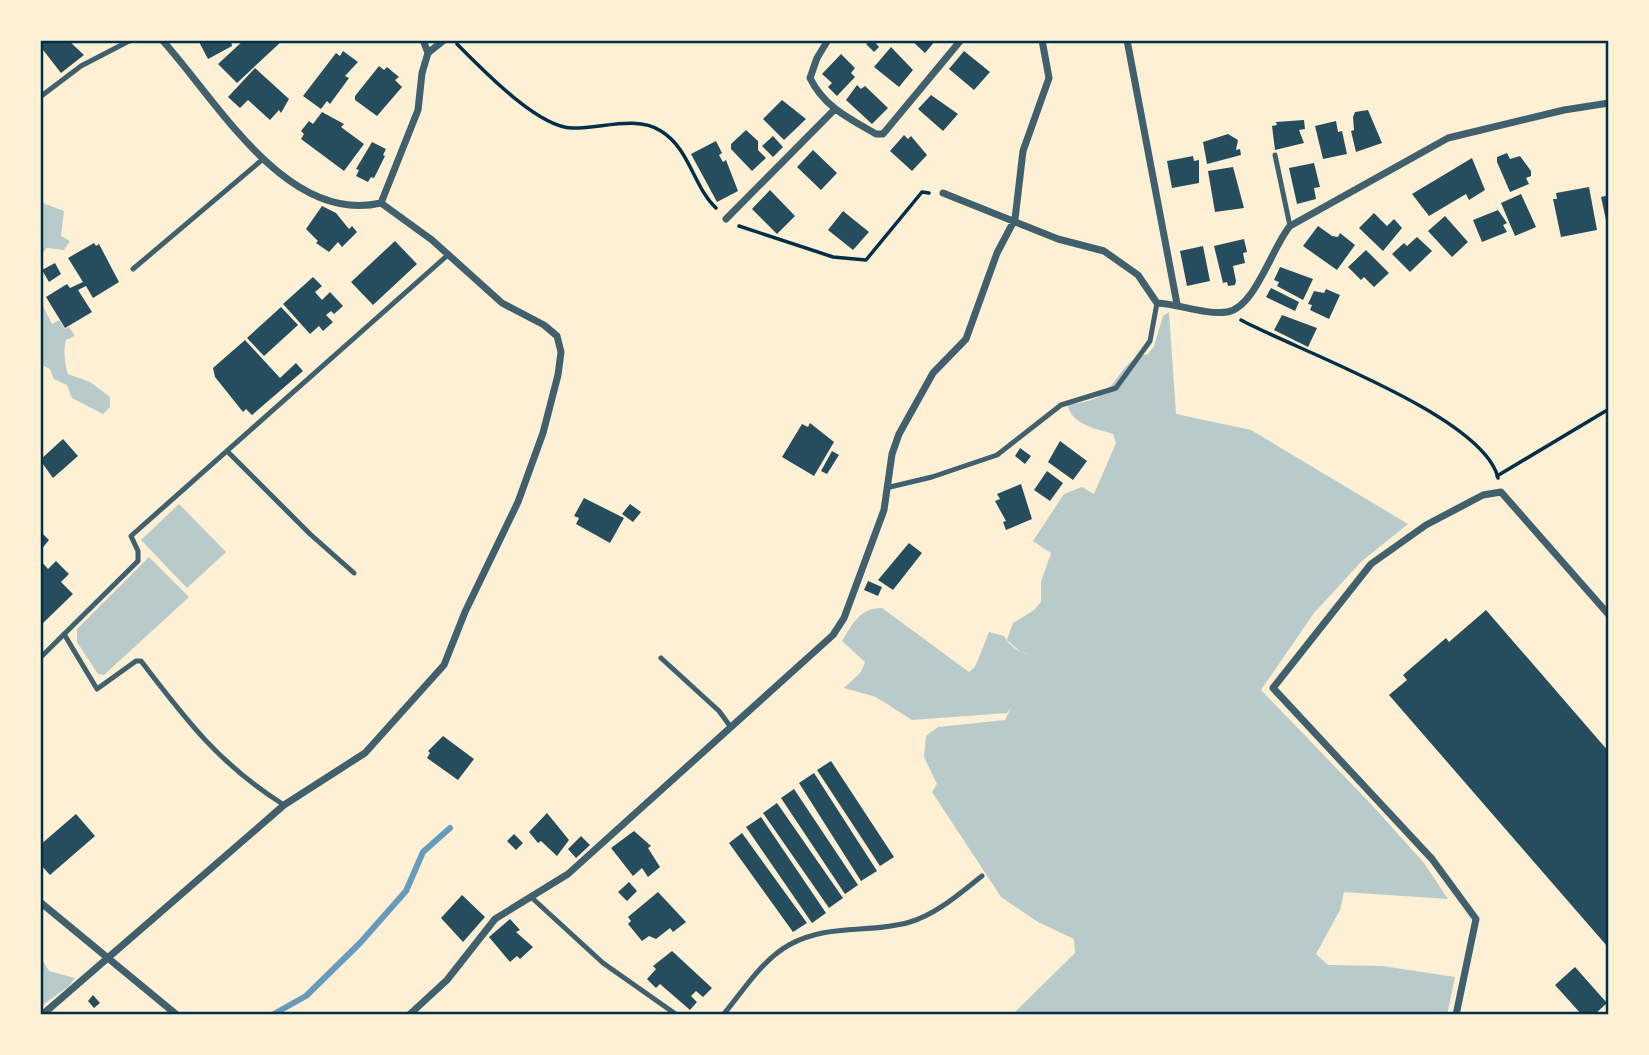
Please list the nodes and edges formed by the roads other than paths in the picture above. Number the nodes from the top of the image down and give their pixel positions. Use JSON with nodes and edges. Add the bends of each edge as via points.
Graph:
{"nodes":[{"id":1,"x":131,"y":40,"type":"edge"},
{"id":2,"x":162,"y":40,"type":"edge"},
{"id":3,"x":423,"y":40,"type":"edge"},
{"id":4,"x":444,"y":40,"type":"edge"},
{"id":5,"x":828,"y":40,"type":"edge"},
{"id":6,"x":961,"y":40,"type":"edge"},
{"id":7,"x":1042,"y":40,"type":"edge"},
{"id":8,"x":1127,"y":40,"type":"edge"},
{"id":9,"x":428,"y":53,"type":"junction"},
{"id":10,"x":40,"y":97,"type":"edge"},
{"id":11,"x":1609,"y":103,"type":"edge"},
{"id":12,"x":834,"y":110,"type":"junction"},
{"id":13,"x":1275,"y":155,"type":"dead end"},
{"id":14,"x":263,"y":159,"type":"junction"},
{"id":15,"x":943,"y":193,"type":"road end"},
{"id":16,"x":382,"y":203,"type":"junction"},
{"id":17,"x":726,"y":219,"type":"road end"},
{"id":18,"x":1015,"y":219,"type":"junction"},
{"id":19,"x":1290,"y":226,"type":"junction"},
{"id":20,"x":449,"y":254,"type":"junction"},
{"id":21,"x":133,"y":269,"type":"dead end"},
{"id":22,"x":1157,"y":303,"type":"junction"},
{"id":23,"x":1177,"y":304,"type":"junction"},
{"id":24,"x":227,"y":451,"type":"junction"},
{"id":25,"x":890,"y":487,"type":"junction"},
{"id":26,"x":354,"y":573,"type":"dead end"},
{"id":27,"x":1609,"y":615,"type":"edge"},
{"id":28,"x":64,"y":634,"type":"junction"},
{"id":29,"x":40,"y":658,"type":"edge"},
{"id":30,"x":661,"y":658,"type":"dead end"},
{"id":31,"x":730,"y":726,"type":"junction"},
{"id":32,"x":284,"y":805,"type":"junction"},
{"id":33,"x":982,"y":876,"type":"dead end"},
{"id":34,"x":531,"y":897,"type":"junction"},
{"id":35,"x":40,"y":902,"type":"edge"},
{"id":36,"x":110,"y":958,"type":"junction"},
{"id":37,"x":42,"y":1015,"type":"edge"},
{"id":38,"x":177,"y":1015,"type":"edge"},
{"id":39,"x":409,"y":1015,"type":"edge"},
{"id":40,"x":677,"y":1015,"type":"edge"},
{"id":41,"x":723,"y":1015,"type":"edge"},
{"id":42,"x":1456,"y":1015,"type":"edge"}],
"edges":[{"from":1,"to":10,"type":"lane","via":[[81,66]]},
{"from":2,"to":14,"type":"street"},
{"from":3,"to":9,"type":"street"},
{"from":4,"to":9,"type":"street"},
{"from":5,"to":12,"type":"street","via":[[810,78]]},
{"from":6,"to":12,"type":"street","via":[[883,134]]},
{"from":7,"to":18,"type":"street","via":[[1049,78],[1023,151]]},
{"from":8,"to":23,"type":"street"},
{"from":9,"to":16,"type":"street","via":[[418,110]]},
{"from":11,"to":19,"type":"street","via":[[1448,138]]},
{"from":12,"to":17,"type":"street"},
{"from":13,"to":19,"type":"lane"},
{"from":14,"to":16,"type":"street","via":[[329,200],[354,205]]},
{"from":14,"to":21,"type":"lane"},
{"from":15,"to":18,"type":"street"},
{"from":16,"to":20,"type":"street"},
{"from":18,"to":22,"type":"street","via":[[1058,239],[1104,251],[1138,275]]},
{"from":18,"to":25,"type":"street","via":[[966,339],[933,373],[899,434],[892,454]]},
{"from":19,"to":23,"type":"street","via":[[1244,303],[1227,312]]},
{"from":20,"to":24,"type":"lane"},
{"from":20,"to":32,"type":"street","via":[[502,303],[557,336],[561,352],[543,433],[518,502],[444,665],[365,753]]},
{"from":22,"to":23,"type":"street"},
{"from":22,"to":25,"type":"lane","via":[[1150,341],[1116,388],[1061,405],[997,454]]},
{"from":24,"to":26,"type":"lane"},
{"from":24,"to":28,"type":"lane","via":[[131,536],[138,561]]},
{"from":25,"to":31,"type":"street","via":[[844,618],[833,635]]},
{"from":27,"to":42,"type":"street","via":[[1501,492],[1483,495],[1426,525],[1371,564],[1273,688],[1432,859],[1475,919]]},
{"from":28,"to":29,"type":"lane"},
{"from":28,"to":32,"type":"lane","via":[[97,689],[141,661],[199,737],[258,789]]},
{"from":30,"to":31,"type":"lane"},
{"from":31,"to":34,"type":"street","via":[[568,874]]},
{"from":32,"to":36,"type":"street"},
{"from":33,"to":41,"type":"lane","via":[[949,901],[907,923],[834,930],[789,945],[771,958]]},
{"from":34,"to":39,"type":"street","via":[[495,919],[447,980]]},
{"from":34,"to":40,"type":"lane","via":[[603,964]]},
{"from":35,"to":36,"type":"street"},
{"from":36,"to":37,"type":"street"},
{"from":36,"to":38,"type":"street"}]}
